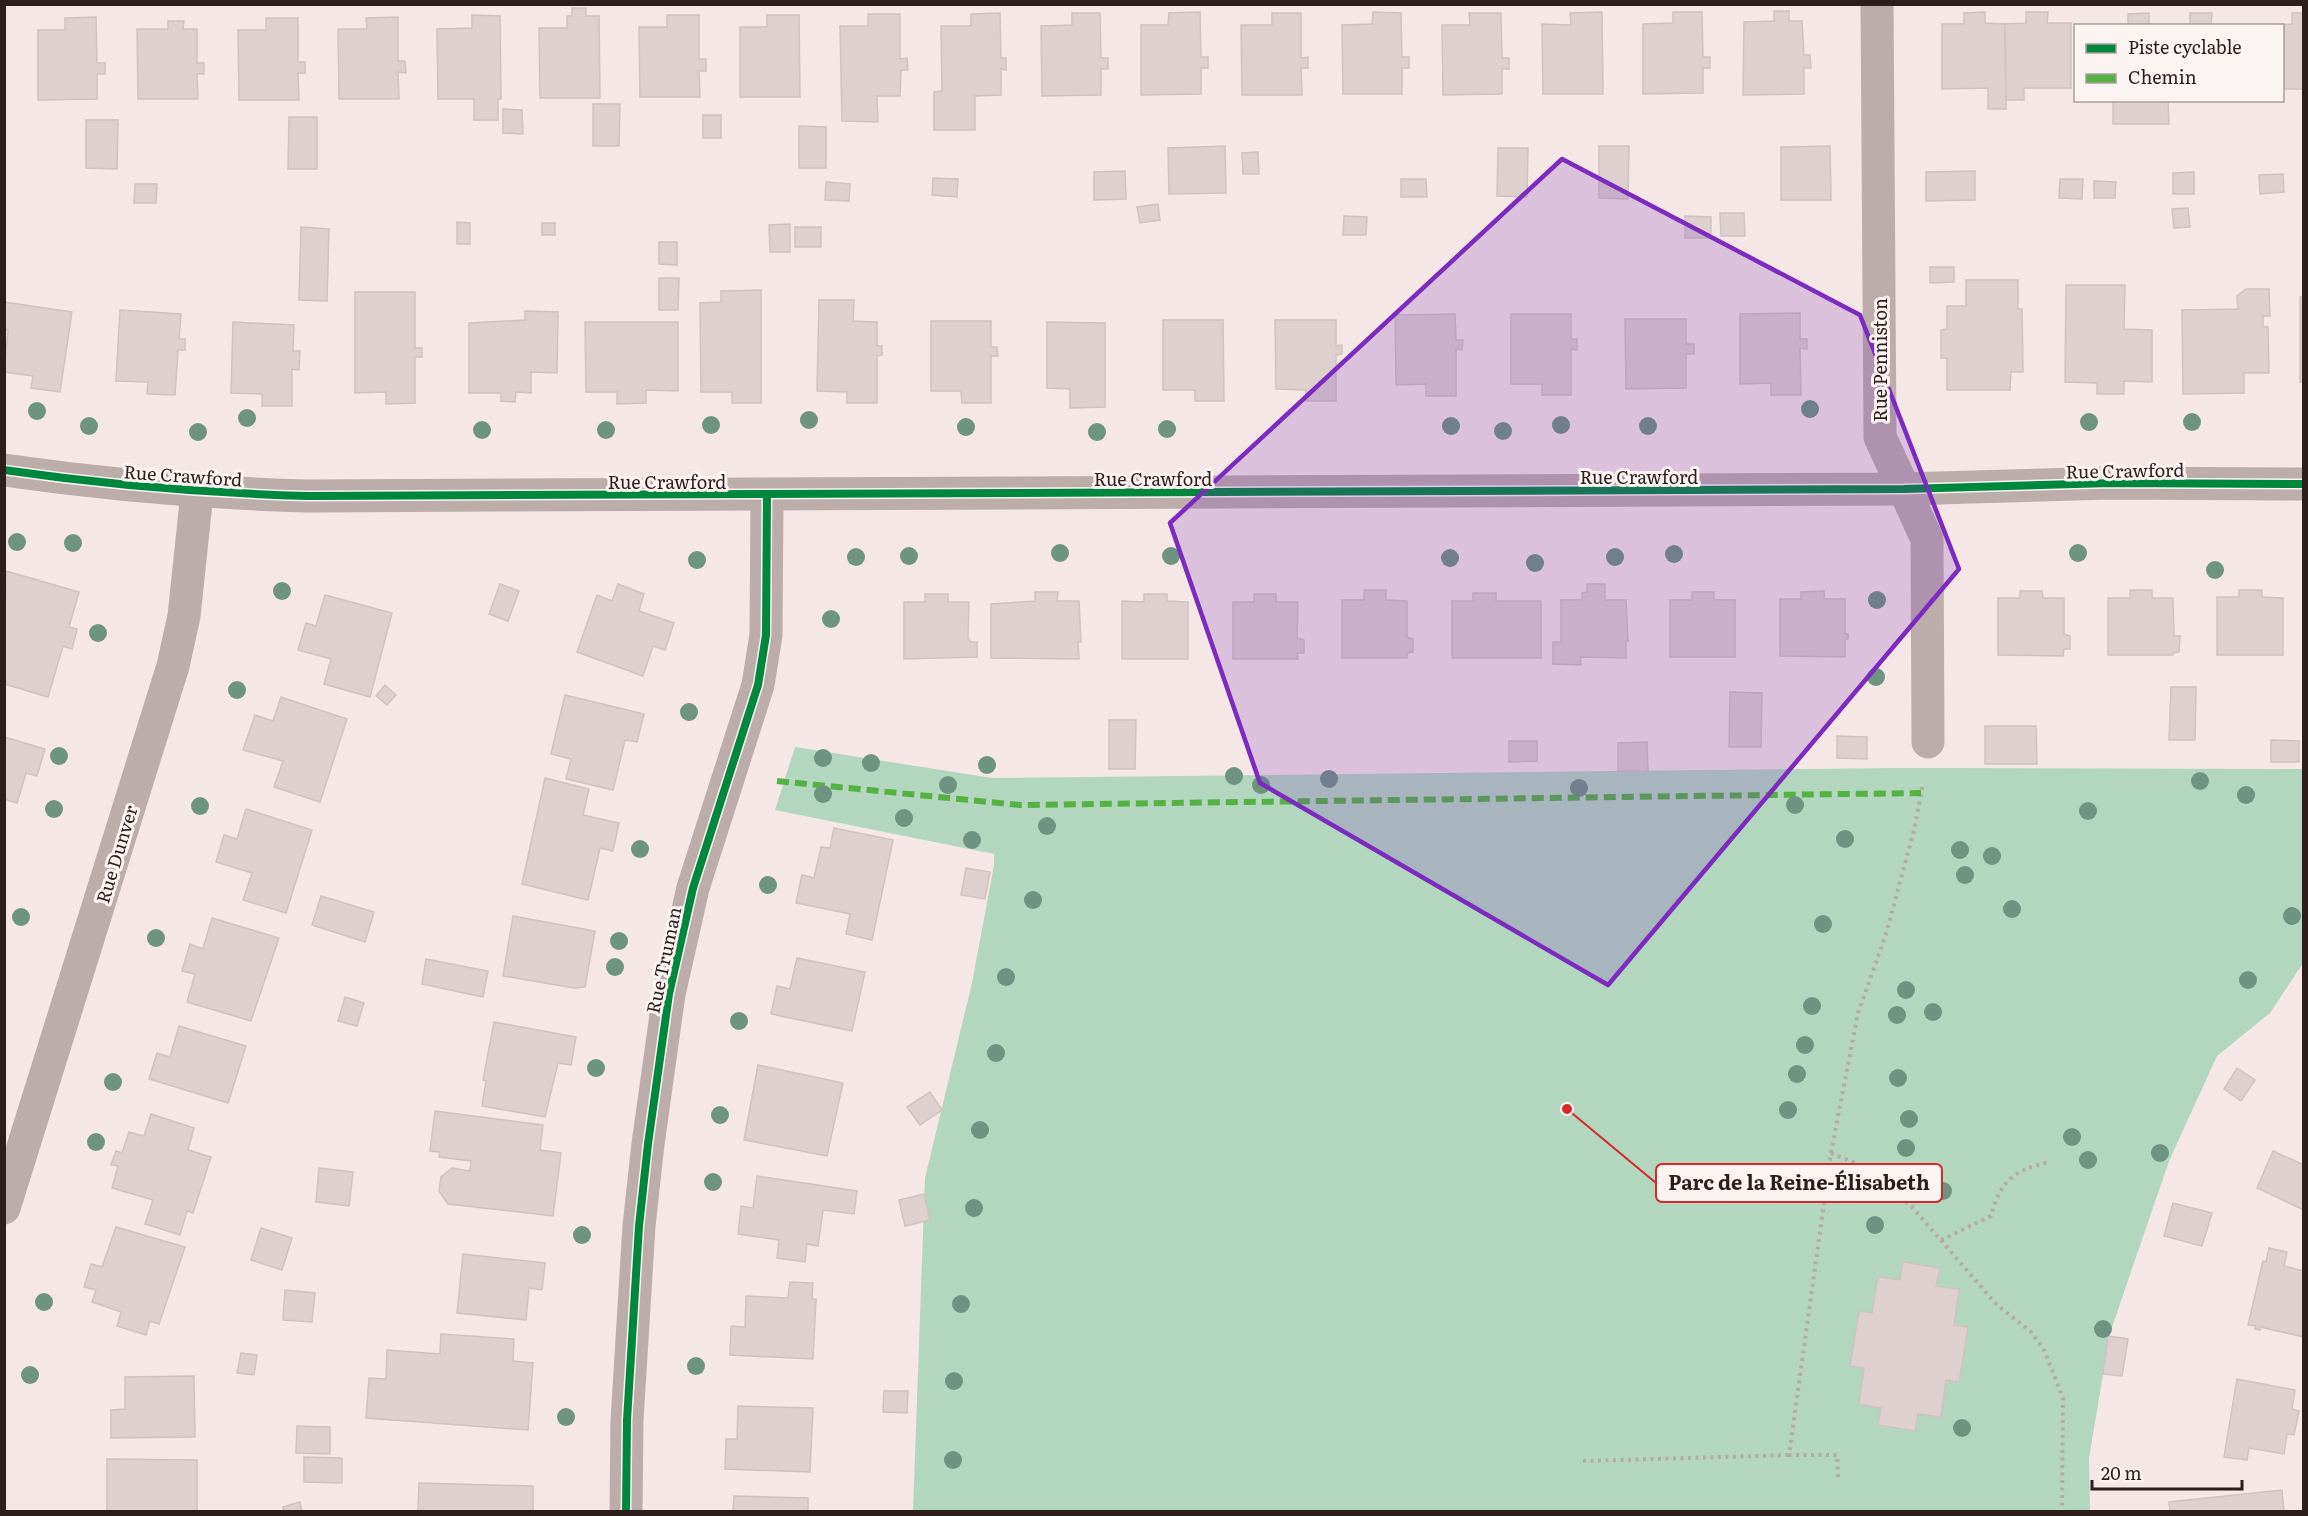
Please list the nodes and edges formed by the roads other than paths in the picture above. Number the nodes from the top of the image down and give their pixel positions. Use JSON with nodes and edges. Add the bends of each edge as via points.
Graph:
{"nodes":[{"id":1,"x":1877,"y":4,"type":"edge"},
{"id":2,"x":4,"y":470,"type":"edge"},
{"id":3,"x":2304,"y":484,"type":"edge"},
{"id":4,"x":1904,"y":489,"type":"junction"},
{"id":5,"x":197,"y":493,"type":"junction"},
{"id":6,"x":767,"y":496,"type":"junction"},
{"id":7,"x":1928,"y":742,"type":"road end"},
{"id":8,"x":4,"y":1208,"type":"edge"},
{"id":9,"x":626,"y":1512,"type":"edge"}],
"edges":[{"from":1,"to":4,"type":"street","name":"Rue Penniston","via":[[1880,437]]},
{"from":2,"to":5,"type":"street","name":"Rue Crawford"},
{"from":3,"to":4,"type":"street","name":"Rue Crawford","via":[[2111,483]]},
{"from":4,"to":6,"type":"street","name":"Rue Crawford"},
{"from":4,"to":7,"type":"street","name":"Rue Penniston","via":[[1927,539]]},
{"from":5,"to":6,"type":"street","name":"Rue Crawford","via":[[332,497]]},
{"from":5,"to":8,"type":"street","name":"Rue Dunver","via":[[184,616],[173,666]]},
{"from":6,"to":9,"type":"street","name":"Rue Truman","via":[[766,635],[758,685],[693,888],[669,994],[648,1144],[627,1420]]}]}
